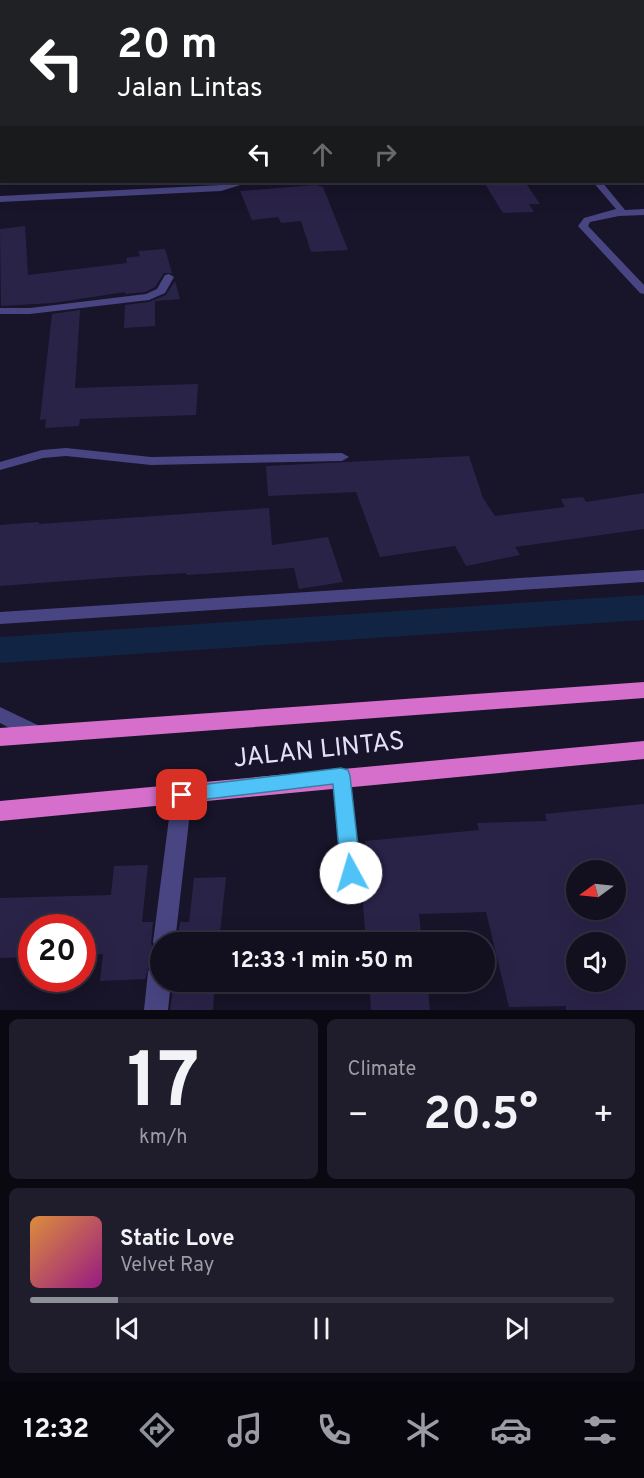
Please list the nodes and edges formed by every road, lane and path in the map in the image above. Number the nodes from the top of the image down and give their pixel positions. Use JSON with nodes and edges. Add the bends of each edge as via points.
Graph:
{"nodes":[{"id":1,"x":241,"y":183,"type":"edge"},
{"id":2,"x":598,"y":183,"type":"edge"},
{"id":3,"x":0,"y":199,"type":"edge"},
{"id":4,"x":644,"y":212,"type":"edge"},
{"id":5,"x":619,"y":213,"type":"junction"},
{"id":6,"x":169,"y":277,"type":"dead end"},
{"id":7,"x":644,"y":291,"type":"edge"},
{"id":8,"x":0,"y":311,"type":"edge"},
{"id":9,"x":342,"y":458,"type":"dead end"},
{"id":10,"x":0,"y":466,"type":"edge"},
{"id":11,"x":644,"y":576,"type":"edge"},
{"id":12,"x":0,"y":618,"type":"edge"},
{"id":13,"x":644,"y":690,"type":"edge"},
{"id":14,"x":0,"y":714,"type":"edge"},
{"id":15,"x":39,"y":734,"type":"junction"},
{"id":16,"x":0,"y":737,"type":"edge"},
{"id":17,"x":644,"y":750,"type":"edge"},
{"id":18,"x":341,"y":776,"type":"junction"},
{"id":19,"x":182,"y":795,"type":"junction"},
{"id":20,"x":0,"y":811,"type":"edge"},
{"id":21,"x":351,"y":873,"type":"dead end"},
{"id":22,"x":165,"y":932,"type":"edge"},
{"id":23,"x":158,"y":992,"type":"edge"},
{"id":24,"x":156,"y":1010,"type":"edge"}],
"edges":[{"from":1,"to":3,"type":"street","via":[[220,188]]},
{"from":2,"to":5,"type":"street","via":[[620,205]]},
{"from":4,"to":5,"type":"street"},
{"from":5,"to":7,"type":"street","via":[[592,218],[583,226]]},
{"from":6,"to":8,"type":"street","via":[[161,291],[149,297]]},
{"from":9,"to":10,"type":"street","via":[[151,461],[66,452]]},
{"from":11,"to":12,"type":"street"},
{"from":13,"to":15,"type":"highway","name":"JALAN LINTAS"},
{"from":14,"to":15,"type":"street"},
{"from":15,"to":16,"type":"highway","name":"JALAN LINTAS"},
{"from":17,"to":18,"type":"highway","name":"JALAN LINTAS"},
{"from":18,"to":19,"type":"highway","name":"JALAN LINTAS"},
{"from":18,"to":21,"type":"lane"},
{"from":19,"to":20,"type":"highway","name":"JALAN LINTAS"},
{"from":19,"to":22,"type":"street"},
{"from":23,"to":24,"type":"street"}]}
